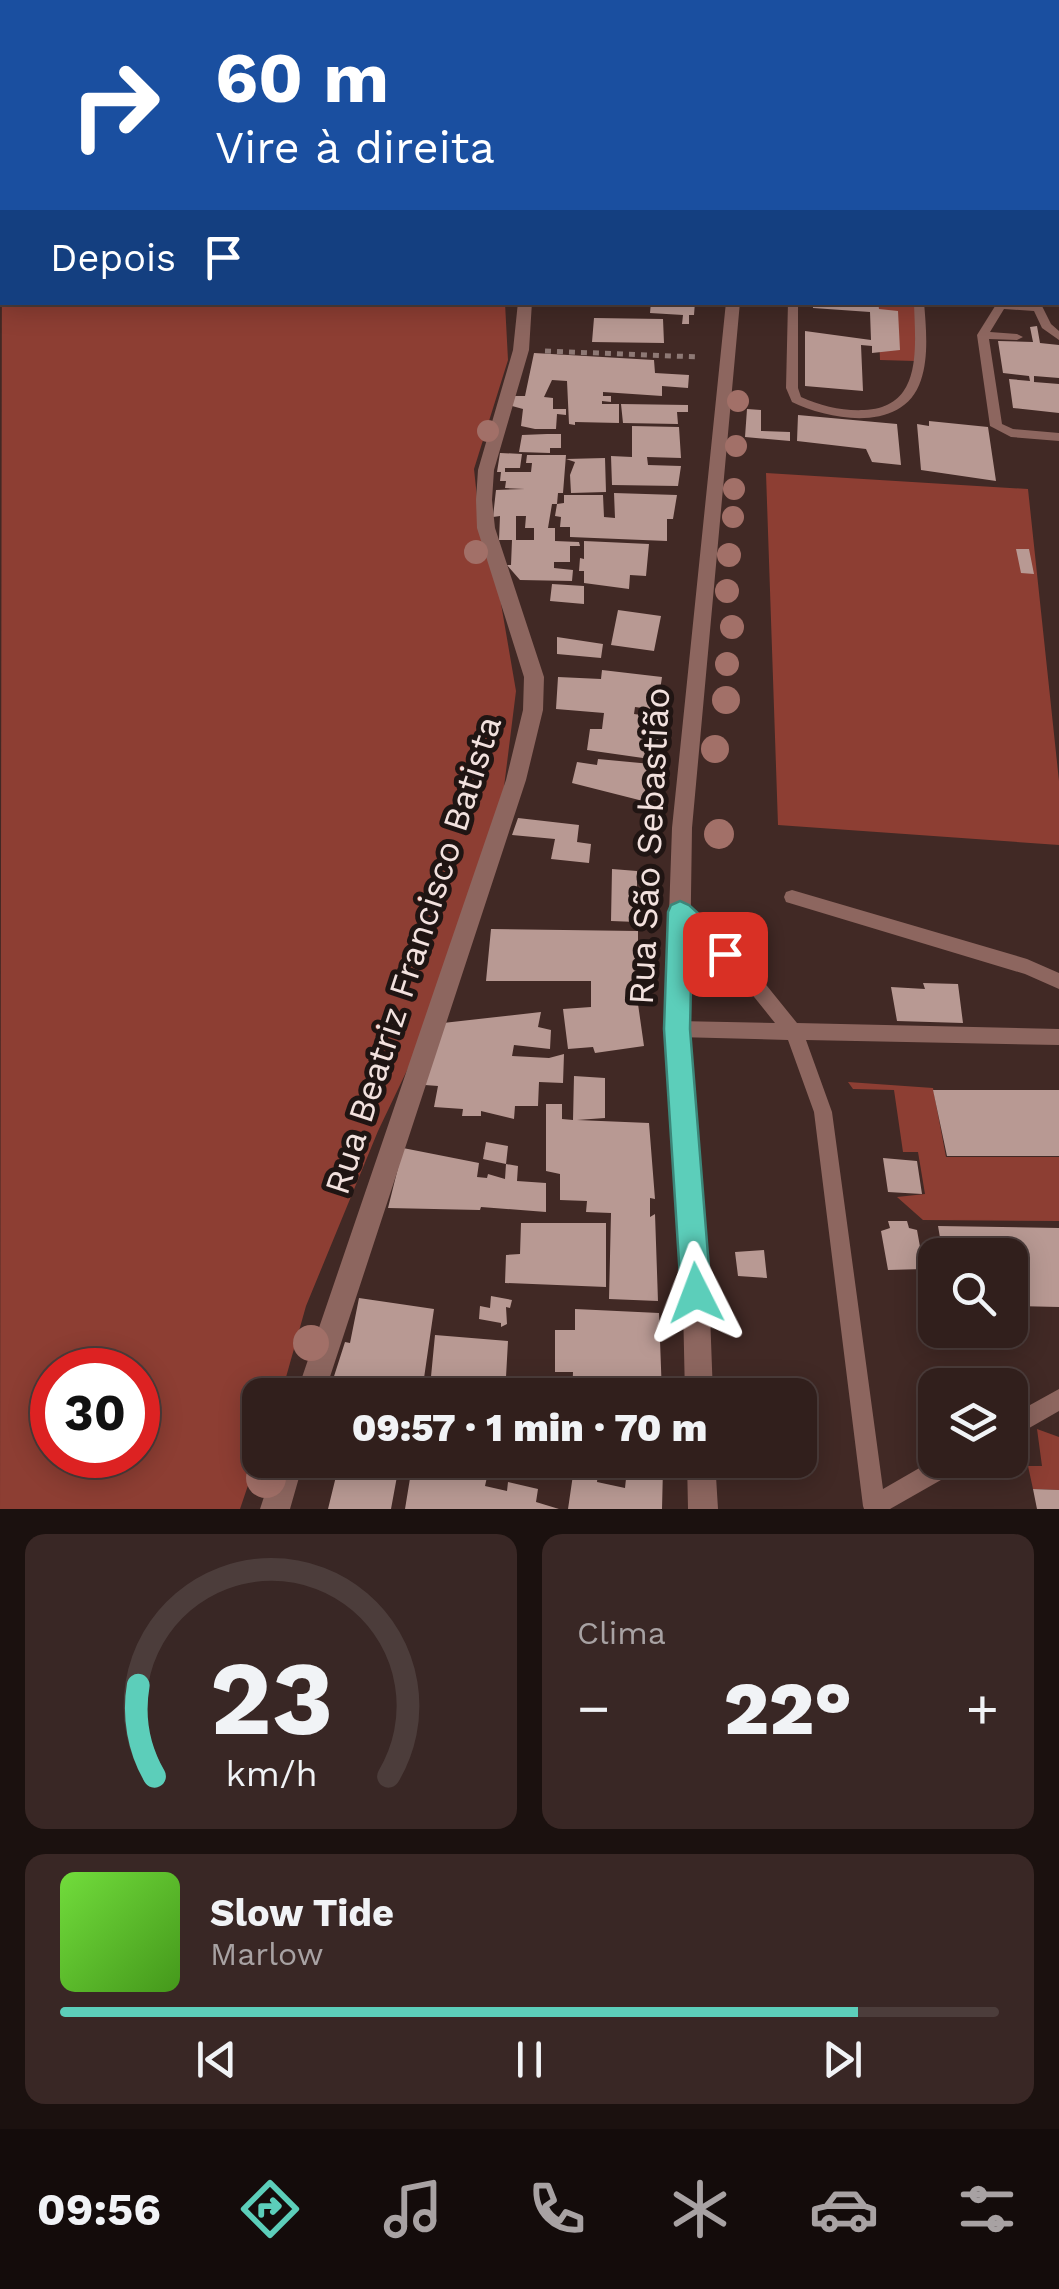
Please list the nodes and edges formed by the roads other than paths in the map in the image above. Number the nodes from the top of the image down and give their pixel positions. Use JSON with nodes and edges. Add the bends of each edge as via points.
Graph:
{"nodes":[{"id":1,"x":525,"y":305,"type":"edge"},
{"id":2,"x":734,"y":305,"type":"edge"},
{"id":3,"x":794,"y":305,"type":"edge"},
{"id":4,"x":919,"y":305,"type":"edge"},
{"id":5,"x":1000,"y":305,"type":"edge"},
{"id":6,"x":1010,"y":305,"type":"edge"},
{"id":7,"x":982,"y":335,"type":"junction"},
{"id":8,"x":1059,"y":336,"type":"edge"},
{"id":9,"x":1017,"y":337,"type":"dead end"},
{"id":10,"x":1059,"y":437,"type":"edge"},
{"id":11,"x":792,"y":896,"type":"dead end"},
{"id":12,"x":680,"y":912,"type":"junction"},
{"id":13,"x":1059,"y":981,"type":"edge"},
{"id":14,"x":677,"y":1029,"type":"junction"},
{"id":15,"x":795,"y":1034,"type":"junction"},
{"id":16,"x":1059,"y":1037,"type":"edge"},
{"id":17,"x":316,"y":1378,"type":"edge"},
{"id":18,"x":699,"y":1378,"type":"edge"},
{"id":19,"x":1059,"y":1399,"type":"edge"},
{"id":20,"x":1028,"y":1417,"type":"edge"},
{"id":21,"x":284,"y":1478,"type":"edge"},
{"id":22,"x":702,"y":1478,"type":"edge"},
{"id":23,"x":924,"y":1478,"type":"edge"},
{"id":24,"x":875,"y":1508,"type":"edge"},
{"id":25,"x":275,"y":1509,"type":"edge"},
{"id":26,"x":703,"y":1509,"type":"edge"}],
"edges":[{"from":1,"to":17,"type":"street","name":"Rua Beatriz Francisco Batista","via":[[521,350],[486,470],[484,500],[490,545],[534,677],[533,710],[516,780]]},
{"from":2,"to":12,"type":"street","name":"Rua São Sebastião"},
{"from":3,"to":4,"type":"lane","via":[[796,399],[874,416],[896,410],[914,388]]},
{"from":5,"to":7,"type":"lane"},
{"from":6,"to":8,"type":"lane","via":[[1038,308]]},
{"from":7,"to":9,"type":"lane"},
{"from":7,"to":10,"type":"lane","via":[[996,426]]},
{"from":11,"to":13,"type":"lane"},
{"from":12,"to":14,"type":"street","name":"Rua São Sebastião"},
{"from":12,"to":15,"type":"lane","via":[[748,976]]},
{"from":14,"to":15,"type":"lane"},
{"from":14,"to":18,"type":"street","name":"Rua São Sebastião"},
{"from":15,"to":16,"type":"lane"},
{"from":15,"to":24,"type":"lane","via":[[823,1112]]},
{"from":19,"to":20,"type":"lane"},
{"from":21,"to":25,"type":"street"},
{"from":22,"to":26,"type":"street"},
{"from":23,"to":24,"type":"lane"}]}
